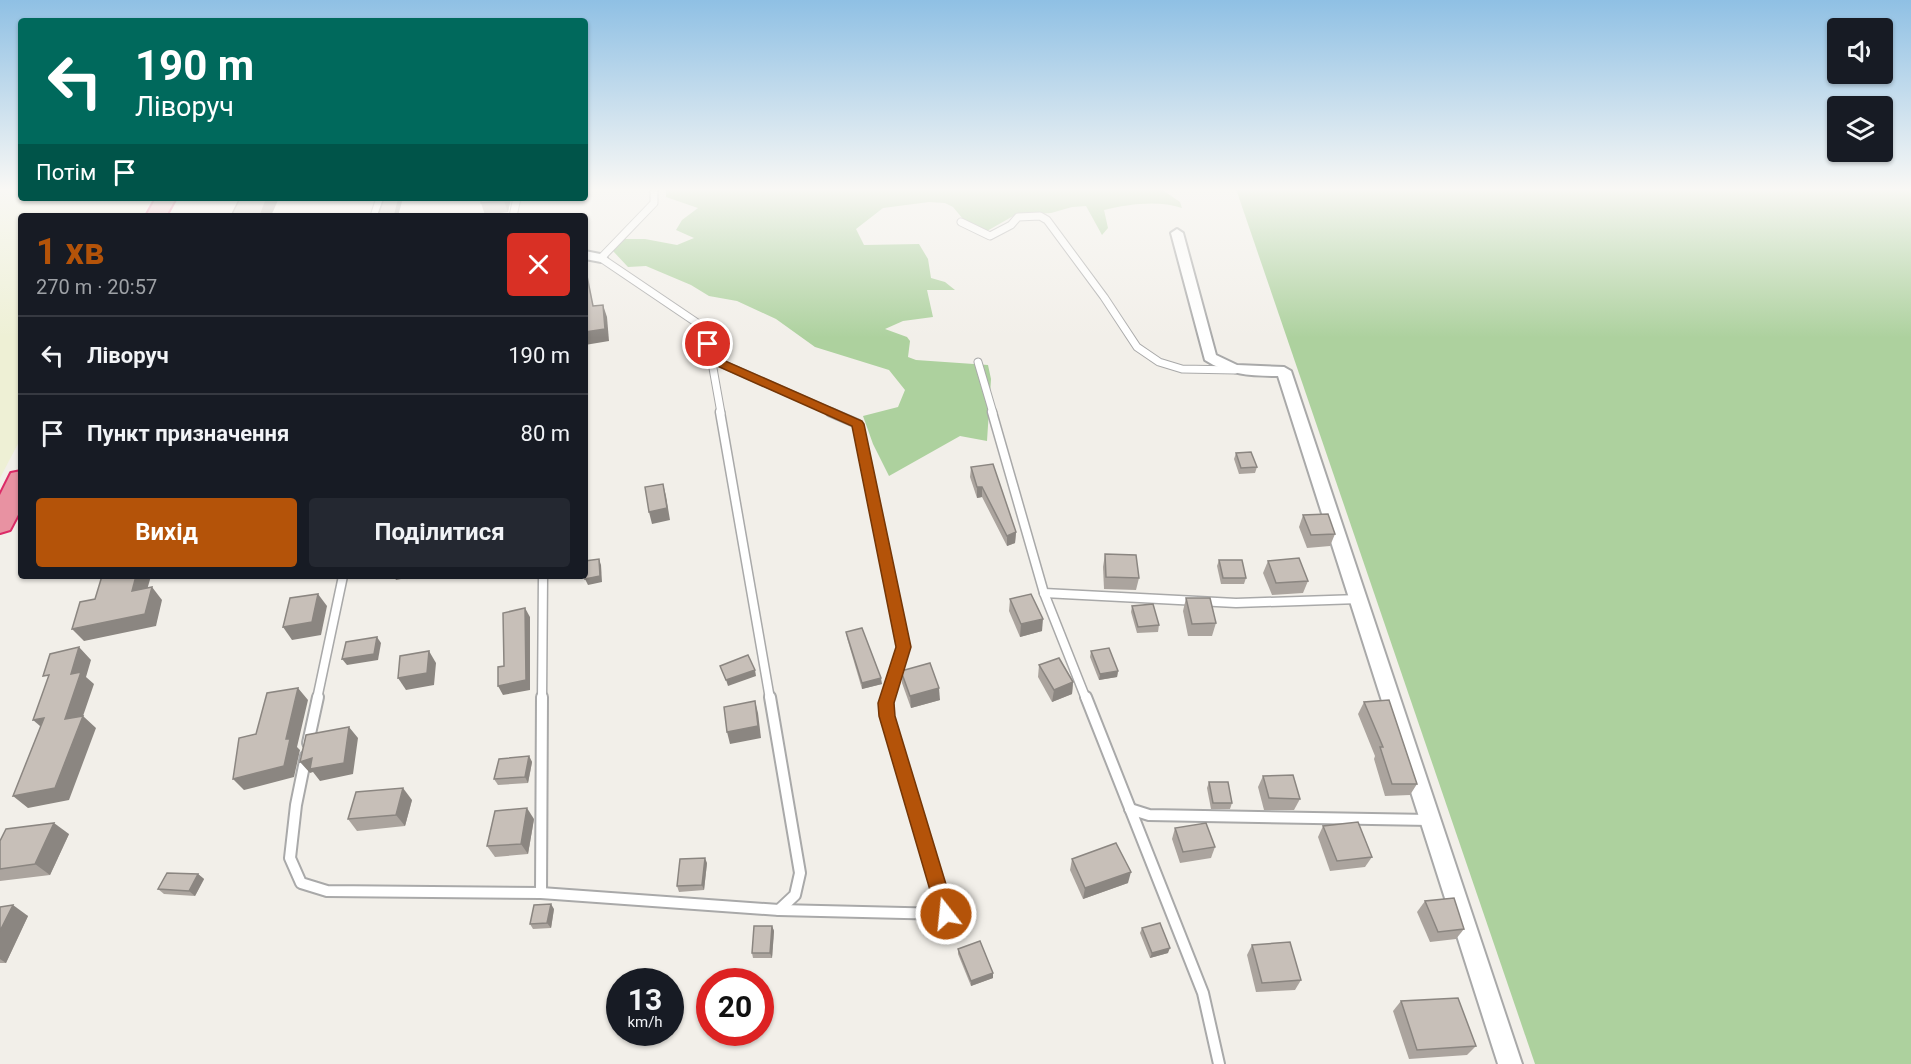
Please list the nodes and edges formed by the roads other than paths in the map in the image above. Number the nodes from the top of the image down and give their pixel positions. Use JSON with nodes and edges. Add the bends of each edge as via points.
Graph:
{"nodes":[{"id":1,"x":620,"y":239,"type":"edge"},
{"id":2,"x":1061,"y":239,"type":"edge"},
{"id":3,"x":1179,"y":239,"type":"edge"},
{"id":4,"x":588,"y":256,"type":"edge"},
{"id":5,"x":601,"y":258,"type":"junction"},
{"id":6,"x":711,"y":359,"type":"junction"},
{"id":7,"x":978,"y":362,"type":"dead end"},
{"id":8,"x":1245,"y":370,"type":"junction"},
{"id":9,"x":18,"y":486,"type":"edge"},
{"id":10,"x":0,"y":523,"type":"edge"},
{"id":11,"x":341,"y":579,"type":"edge"},
{"id":12,"x":543,"y":579,"type":"edge"},
{"id":13,"x":1044,"y":593,"type":"junction"},
{"id":14,"x":1359,"y":599,"type":"junction"},
{"id":15,"x":1130,"y":809,"type":"junction"},
{"id":16,"x":1430,"y":820,"type":"junction"},
{"id":17,"x":541,"y":893,"type":"junction"},
{"id":18,"x":779,"y":910,"type":"junction"},
{"id":19,"x":1219,"y":1064,"type":"edge"},
{"id":20,"x":1510,"y":1064,"type":"edge"}],
"edges":[{"from":1,"to":5,"type":"lane"},
{"from":2,"to":8,"type":"lane","via":[[1137,347],[1159,362],[1182,369]]},
{"from":3,"to":8,"type":"street","via":[[1210,357],[1224,367]]},
{"from":4,"to":5,"type":"street"},
{"from":5,"to":6,"type":"lane","via":[[706,329]]},
{"from":6,"to":18,"type":"lane","via":[[800,873],[795,895]]},
{"from":6,"to":18,"type":"lane","via":[[858,424],[904,647],[886,703],[887,716],[946,914]]},
{"from":7,"to":13,"type":"lane"},
{"from":8,"to":14,"type":"street","via":[[1284,371]]},
{"from":9,"to":10,"type":"highway"},
{"from":11,"to":17,"type":"lane","via":[[296,805],[290,858],[301,883],[327,891]]},
{"from":12,"to":17,"type":"lane"},
{"from":13,"to":14,"type":"lane","via":[[1236,603]]},
{"from":13,"to":15,"type":"lane"},
{"from":14,"to":16,"type":"street"},
{"from":15,"to":16,"type":"lane","via":[[1149,816]]},
{"from":15,"to":19,"type":"lane","via":[[1203,993]]},
{"from":16,"to":20,"type":"street"},
{"from":17,"to":18,"type":"lane"}]}
